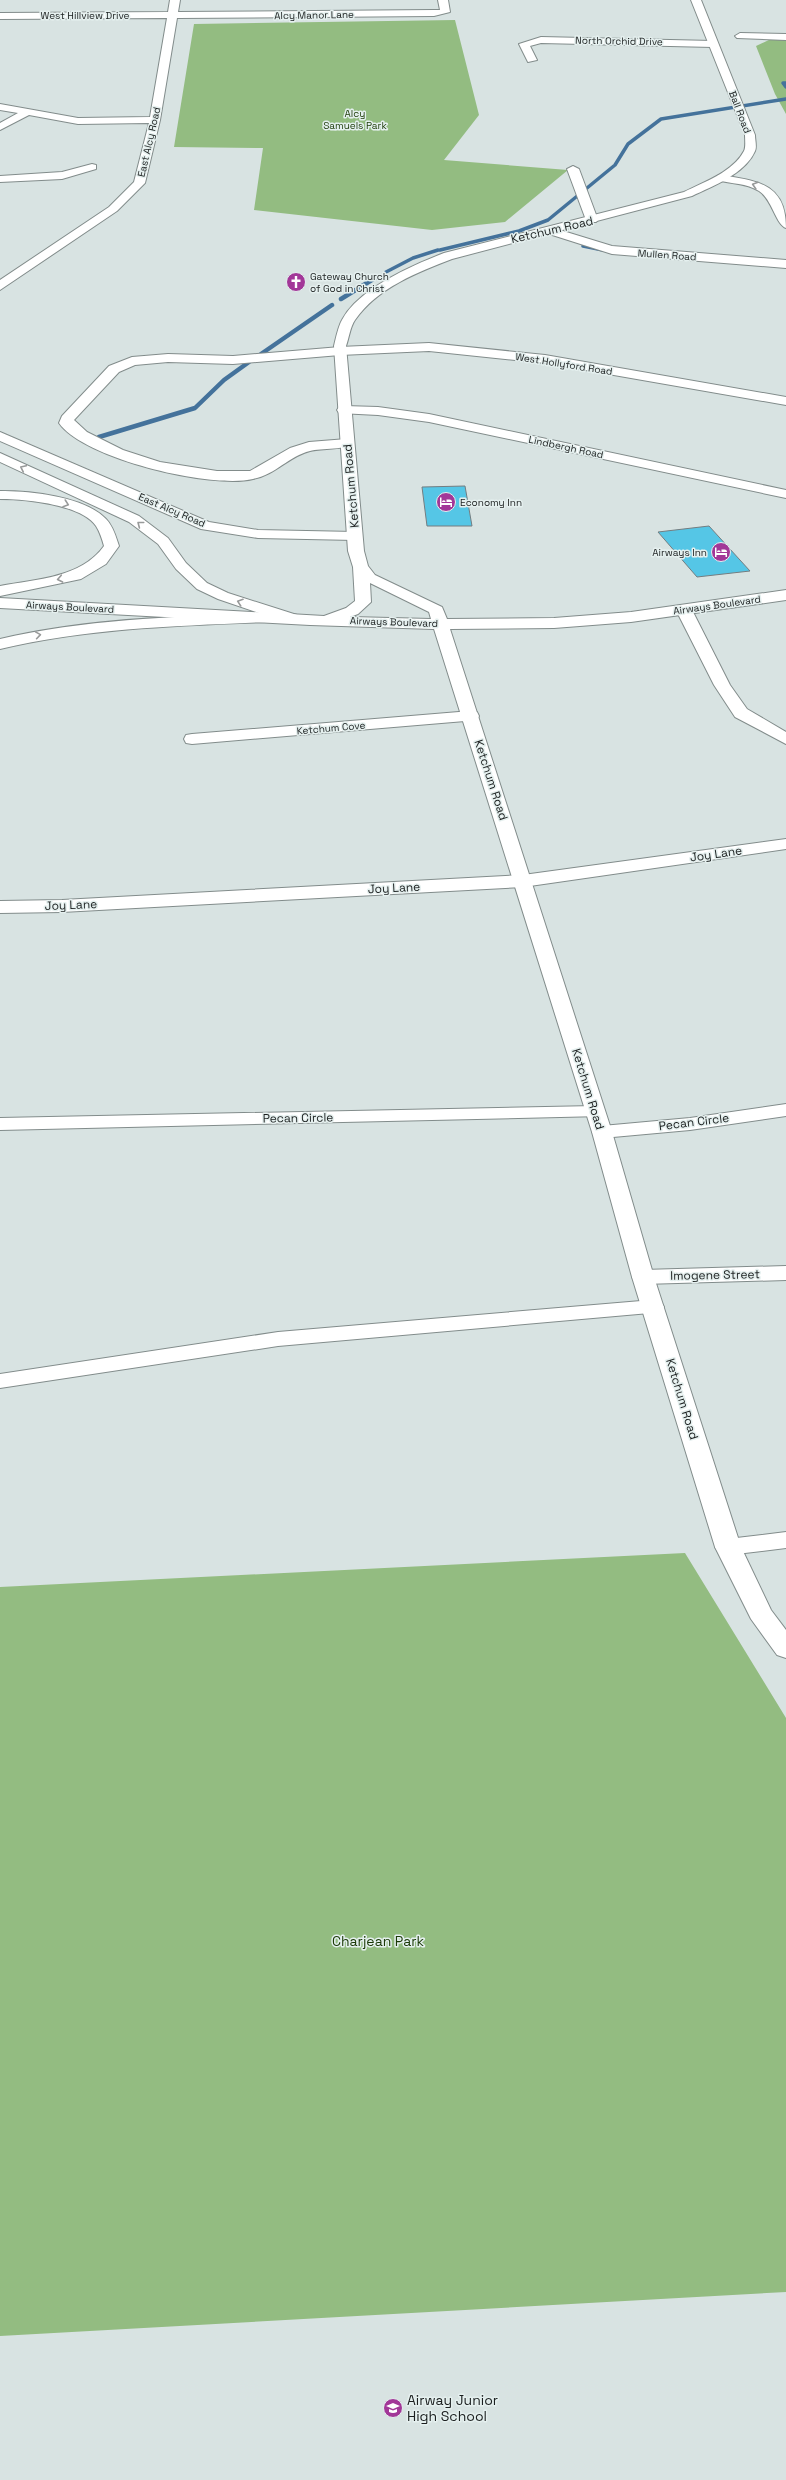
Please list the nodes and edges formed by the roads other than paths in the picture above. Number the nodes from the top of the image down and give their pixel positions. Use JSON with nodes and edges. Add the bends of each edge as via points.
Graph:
{"nodes":[{"id":1,"x":175,"y":0,"type":"edge"},
{"id":2,"x":443,"y":0,"type":"edge"},
{"id":3,"x":696,"y":0,"type":"edge"},
{"id":4,"x":288,"y":5,"type":"dead end"},
{"id":5,"x":0,"y":16,"type":"edge"},
{"id":6,"x":170,"y":16,"type":"junction"},
{"id":7,"x":292,"y":16,"type":"junction"},
{"id":8,"x":740,"y":36,"type":"dead end"},
{"id":9,"x":786,"y":37,"type":"edge"},
{"id":10,"x":714,"y":44,"type":"junction"},
{"id":11,"x":532,"y":60,"type":"dead end"},
{"id":12,"x":0,"y":107,"type":"edge"},
{"id":13,"x":28,"y":112,"type":"junction"},
{"id":14,"x":155,"y":120,"type":"junction"},
{"id":15,"x":0,"y":127,"type":"edge"},
{"id":16,"x":92,"y":166,"type":"dead end"},
{"id":17,"x":573,"y":169,"type":"dead end"},
{"id":18,"x":721,"y":178,"type":"junction"},
{"id":19,"x":0,"y":179,"type":"edge"},
{"id":20,"x":592,"y":220,"type":"junction"},
{"id":21,"x":786,"y":224,"type":"edge"},
{"id":22,"x":550,"y":231,"type":"junction"},
{"id":23,"x":786,"y":264,"type":"edge"},
{"id":24,"x":0,"y":286,"type":"edge"},
{"id":25,"x":340,"y":351,"type":"junction"},
{"id":26,"x":786,"y":401,"type":"edge"},
{"id":27,"x":344,"y":410,"type":"junction"},
{"id":28,"x":0,"y":436,"type":"edge"},
{"id":29,"x":348,"y":443,"type":"junction"},
{"id":30,"x":0,"y":457,"type":"edge"},
{"id":31,"x":786,"y":494,"type":"edge"},
{"id":32,"x":0,"y":495,"type":"edge"},
{"id":33,"x":355,"y":536,"type":"junction"},
{"id":34,"x":361,"y":567,"type":"junction"},
{"id":35,"x":0,"y":591,"type":"edge"},
{"id":36,"x":786,"y":595,"type":"edge"},
{"id":37,"x":0,"y":603,"type":"edge"},
{"id":38,"x":684,"y":610,"type":"junction"},
{"id":39,"x":265,"y":617,"type":"junction"},
{"id":40,"x":291,"y":618,"type":"junction"},
{"id":41,"x":310,"y":620,"type":"junction"},
{"id":42,"x":439,"y":624,"type":"junction"},
{"id":43,"x":0,"y":644,"type":"edge"},
{"id":44,"x":471,"y":716,"type":"junction"},
{"id":45,"x":192,"y":739,"type":"dead end"},
{"id":46,"x":786,"y":739,"type":"edge"},
{"id":47,"x":786,"y":844,"type":"edge"},
{"id":48,"x":523,"y":882,"type":"junction"},
{"id":49,"x":0,"y":907,"type":"edge"},
{"id":50,"x":786,"y":1110,"type":"edge"},
{"id":51,"x":595,"y":1112,"type":"junction"},
{"id":52,"x":0,"y":1124,"type":"edge"},
{"id":53,"x":602,"y":1132,"type":"junction"},
{"id":54,"x":786,"y":1273,"type":"edge"},
{"id":55,"x":643,"y":1277,"type":"junction"},
{"id":56,"x":653,"y":1307,"type":"junction"},
{"id":57,"x":0,"y":1381,"type":"edge"},
{"id":58,"x":786,"y":1540,"type":"edge"},
{"id":59,"x":728,"y":1547,"type":"junction"},
{"id":60,"x":786,"y":1649,"type":"edge"}],
"edges":[{"from":1,"to":6,"type":"main road","name":"East Alcy Road"},
{"from":2,"to":7,"type":"main road","name":"Alcy Manor Lane","via":[[445,12]]},
{"from":3,"to":10,"type":"main road","name":"Ball Road"},
{"from":4,"to":7,"type":"main road"},
{"from":5,"to":6,"type":"main road","name":"West Hillview Drive","via":[[34,10]]},
{"from":6,"to":7,"type":"main road","name":"Alcy Manor Lane"},
{"from":6,"to":14,"type":"main road","name":"East Alcy Road"},
{"from":8,"to":9,"type":"main road"},
{"from":10,"to":11,"type":"main road","name":"North Orchid Drive","via":[[541,40],[524,44]]},
{"from":10,"to":18,"type":"main road","name":"Ball Road","via":[[750,134],[750,150],[740,163]]},
{"from":12,"to":13,"type":"main road"},
{"from":13,"to":14,"type":"main road","via":[[78,121]]},
{"from":13,"to":15,"type":"main road"},
{"from":14,"to":24,"type":"main road","name":"East Alcy Road","via":[[139,183],[113,209]]},
{"from":16,"to":19,"type":"main road","via":[[88,170],[63,175]]},
{"from":17,"to":20,"type":"main road"},
{"from":18,"to":20,"type":"main road","name":"Ketchum Road","via":[[667,201]]},
{"from":21,"to":18,"type":"main road","one_way":true,"via":[[777,201],[767,189]]},
{"from":20,"to":22,"type":"main road","name":"Ketchum Road"},
{"from":22,"to":23,"type":"main road","name":"Mullen Road","via":[[612,250]]},
{"from":22,"to":25,"type":"main road","name":"Ketchum Road","via":[[448,256],[408,272],[368,298],[354,314],[344,330]]},
{"from":25,"to":26,"type":"main road","name":"West Hollyford Road","via":[[429,347],[485,352],[545,359]]},
{"from":25,"to":27,"type":"main road","name":"Ketchum Road"},
{"from":25,"to":29,"type":"main road","name":"West Hollyford Road","via":[[233,360],[168,358],[132,361],[114,369],[66,423],[112,450],[141,461],[166,468],[226,475],[259,473],[289,454],[311,445]]},
{"from":27,"to":29,"type":"main road","name":"Ketchum Road"},
{"from":27,"to":31,"type":"main road","name":"Lindbergh Road","via":[[378,411],[429,418]]},
{"from":28,"to":33,"type":"main road","name":"East Alcy Road","via":[[206,526],[258,534]]},
{"from":29,"to":33,"type":"main road","name":"Ketchum Road"},
{"from":40,"to":30,"type":"main road","one_way":true,"via":[[223,596],[202,586],[181,566],[163,541],[134,519]]},
{"from":32,"to":35,"type":"main road","one_way":true,"via":[[20,494],[66,504],[101,521],[112,546],[101,561],[76,576]]},
{"from":33,"to":34,"type":"main road","name":"Ketchum Road"},
{"from":34,"to":41,"type":"main road","via":[[363,602],[352,611]]},
{"from":34,"to":42,"type":"main road","name":"Ketchum Road","via":[[370,578],[436,610]]},
{"from":36,"to":38,"type":"main road","name":"Airways Boulevard"},
{"from":37,"to":39,"type":"main road","name":"Airways Boulevard"},
{"from":38,"to":42,"type":"main road","name":"Airways Boulevard","via":[[582,622]]},
{"from":38,"to":46,"type":"main road","via":[[722,685],[741,713]]},
{"from":39,"to":40,"type":"main road","name":"Airways Boulevard"},
{"from":43,"to":39,"type":"main road","one_way":true,"via":[[80,628]]},
{"from":40,"to":41,"type":"main road","name":"Airways Boulevard"},
{"from":41,"to":42,"type":"main road","name":"Airways Boulevard"},
{"from":42,"to":44,"type":"main road","name":"Ketchum Road"},
{"from":44,"to":45,"type":"main road","name":"Ketchum Cove"},
{"from":44,"to":48,"type":"main road","name":"Ketchum Road"},
{"from":47,"to":48,"type":"main road","name":"Joy Lane"},
{"from":48,"to":49,"type":"main road","name":"Joy Lane"},
{"from":48,"to":51,"type":"main road","name":"Ketchum Road"},
{"from":50,"to":53,"type":"main road","name":"Pecan Circle","via":[[690,1124]]},
{"from":51,"to":52,"type":"main road","name":"Pecan Circle"},
{"from":51,"to":53,"type":"main road","name":"Ketchum Road"},
{"from":53,"to":55,"type":"main road","name":"Ketchum Road"},
{"from":54,"to":55,"type":"main road","name":"Imogene Street"},
{"from":55,"to":56,"type":"main road","name":"Ketchum Road"},
{"from":56,"to":57,"type":"main road","via":[[278,1339]]},
{"from":56,"to":59,"type":"main road","name":"Ketchum Road"},
{"from":58,"to":59,"type":"main road"},
{"from":59,"to":60,"type":"main road","name":"Ketchum Road","via":[[760,1613]]}]}
